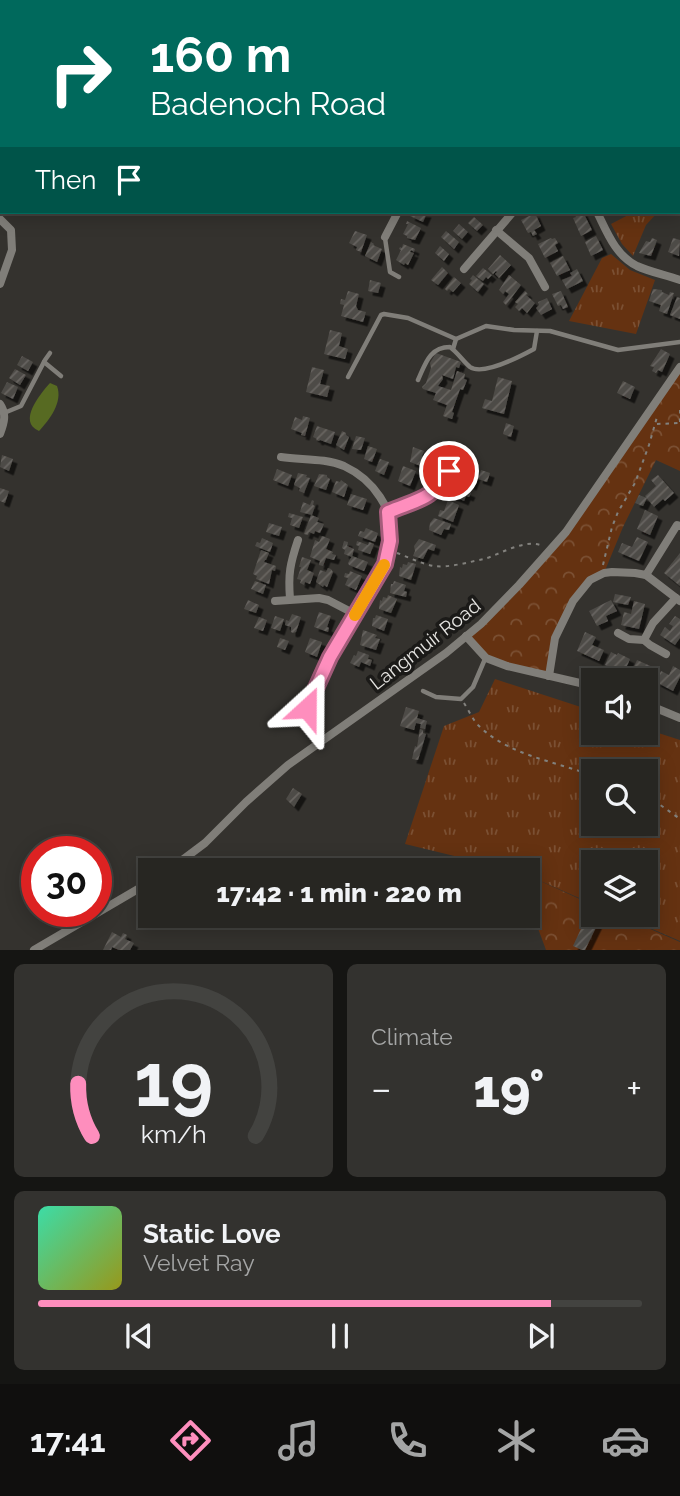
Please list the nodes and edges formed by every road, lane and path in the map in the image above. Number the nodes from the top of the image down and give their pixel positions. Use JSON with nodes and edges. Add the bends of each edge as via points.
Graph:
{"nodes":[{"id":1,"x":397,"y":214,"type":"edge"},
{"id":2,"x":511,"y":214,"type":"edge"},
{"id":3,"x":598,"y":214,"type":"edge"},
{"id":4,"x":0,"y":219,"type":"edge"},
{"id":5,"x":496,"y":230,"type":"junction"},
{"id":6,"x":385,"y":237,"type":"joint"},
{"id":7,"x":464,"y":270,"type":"dead end"},
{"id":8,"x":399,"y":276,"type":"dead end"},
{"id":9,"x":680,"y":280,"type":"edge"},
{"id":10,"x":0,"y":284,"type":"edge"},
{"id":11,"x":545,"y":287,"type":"dead end"},
{"id":12,"x":537,"y":331,"type":"junction"},
{"id":13,"x":456,"y":339,"type":"junction"},
{"id":14,"x":680,"y":342,"type":"edge"},
{"id":15,"x":453,"y":349,"type":"junction"},
{"id":16,"x":50,"y":353,"type":"dead end"},
{"id":17,"x":44,"y":362,"type":"junction"},
{"id":18,"x":680,"y":367,"type":"edge"},
{"id":19,"x":61,"y":376,"type":"dead end"},
{"id":20,"x":348,"y":377,"type":"dead end"},
{"id":21,"x":418,"y":380,"type":"dead end"},
{"id":22,"x":656,"y":402,"type":"junction"},
{"id":23,"x":0,"y":404,"type":"edge"},
{"id":24,"x":680,"y":407,"type":"edge"},
{"id":25,"x":4,"y":413,"type":"junction"},
{"id":26,"x":680,"y":423,"type":"edge"},
{"id":27,"x":656,"y":424,"type":"junction"},
{"id":28,"x":0,"y":434,"type":"edge"},
{"id":29,"x":281,"y":457,"type":"dead end"},
{"id":30,"x":449,"y":471,"type":"dead end"},
{"id":31,"x":388,"y":512,"type":"junction"},
{"id":32,"x":680,"y":526,"type":"edge"},
{"id":33,"x":298,"y":540,"type":"dead end"},
{"id":34,"x":389,"y":550,"type":"junction"},
{"id":35,"x":550,"y":551,"type":"junction"},
{"id":36,"x":604,"y":573,"type":"junction"},
{"id":37,"x":646,"y":575,"type":"junction"},
{"id":38,"x":290,"y":599,"type":"junction"},
{"id":39,"x":678,"y":599,"type":"edge"},
{"id":40,"x":275,"y":601,"type":"dead end"},
{"id":41,"x":355,"y":614,"type":"junction"},
{"id":42,"x":618,"y":634,"type":"dead end"},
{"id":43,"x":466,"y":636,"type":"junction"},
{"id":44,"x":644,"y":640,"type":"junction"},
{"id":45,"x":666,"y":654,"type":"dead end"},
{"id":46,"x":486,"y":658,"type":"junction"},
{"id":47,"x":550,"y":676,"type":"junction"},
{"id":48,"x":581,"y":683,"type":"edge"},
{"id":49,"x":422,"y":691,"type":"dead end"},
{"id":50,"x":461,"y":699,"type":"junction"},
{"id":51,"x":658,"y":709,"type":"edge"},
{"id":52,"x":680,"y":718,"type":"edge"},
{"id":53,"x":321,"y":741,"type":"junction"},
{"id":54,"x":581,"y":771,"type":"edge"},
{"id":55,"x":658,"y":803,"type":"edge"},
{"id":56,"x":680,"y":819,"type":"edge"},
{"id":57,"x":185,"y":858,"type":"edge"},
{"id":58,"x":138,"y":889,"type":"edge"},
{"id":59,"x":39,"y":949,"type":"edge"}],
"edges":[{"from":1,"to":6,"type":"street"},
{"from":2,"to":5,"type":"street"},
{"from":3,"to":9,"type":"street","via":[[625,258]]},
{"from":4,"to":10,"type":"street","via":[[11,230],[12,250]]},
{"from":5,"to":7,"type":"street"},
{"from":5,"to":11,"type":"street","via":[[529,258]]},
{"from":6,"to":8,"type":"lane","via":[[390,272]]},
{"from":12,"to":13,"type":"lane","via":[[486,326]]},
{"from":12,"to":14,"type":"lane","via":[[618,349]]},
{"from":12,"to":15,"type":"lane","via":[[534,349],[511,362],[483,369],[470,367]]},
{"from":13,"to":15,"type":"lane"},
{"from":13,"to":20,"type":"lane","via":[[408,318],[381,315]]},
{"from":15,"to":21,"type":"lane","via":[[435,350]]},
{"from":16,"to":17,"type":"lane"},
{"from":17,"to":19,"type":"lane"},
{"from":17,"to":25,"type":"lane","via":[[22,406]]},
{"from":18,"to":22,"type":"street","name":"Langmuir Road"},
{"from":22,"to":27,"type":"path"},
{"from":22,"to":35,"type":"street","name":"Langmuir Road"},
{"from":23,"to":25,"type":"street"},
{"from":24,"to":26,"type":"path"},
{"from":25,"to":28,"type":"street"},
{"from":26,"to":27,"type":"path"},
{"from":27,"to":36,"type":"path","via":[[635,483],[612,527]]},
{"from":29,"to":31,"type":"street","via":[[331,463],[354,471],[373,488]]},
{"from":30,"to":31,"type":"street","via":[[429,495]]},
{"from":31,"to":34,"type":"street"},
{"from":32,"to":37,"type":"street"},
{"from":33,"to":38,"type":"street","via":[[289,566]]},
{"from":34,"to":35,"type":"path","via":[[434,566],[483,559],[538,543]]},
{"from":34,"to":41,"type":"street"},
{"from":35,"to":43,"type":"street","name":"Langmuir Road"},
{"from":36,"to":37,"type":"street"},
{"from":36,"to":47,"type":"street","via":[[590,580],[573,601],[555,638]]},
{"from":37,"to":39,"type":"street"},
{"from":38,"to":40,"type":"street"},
{"from":38,"to":41,"type":"street","via":[[328,600]]},
{"from":39,"to":44,"type":"street","via":[[653,623]]},
{"from":41,"to":53,"type":"street","via":[[307,708],[307,722]]},
{"from":42,"to":44,"type":"street"},
{"from":43,"to":46,"type":"street"},
{"from":43,"to":53,"type":"street","name":"Langmuir Road"},
{"from":44,"to":45,"type":"street"},
{"from":46,"to":47,"type":"street"},
{"from":46,"to":50,"type":"lane","via":[[473,687]]},
{"from":47,"to":48,"type":"street"},
{"from":49,"to":50,"type":"lane"},
{"from":50,"to":54,"type":"path","via":[[478,725],[496,740]]},
{"from":51,"to":52,"type":"street"},
{"from":53,"to":57,"type":"street","name":"Langmuir Road"},
{"from":55,"to":56,"type":"path"},
{"from":58,"to":59,"type":"street"}]}
